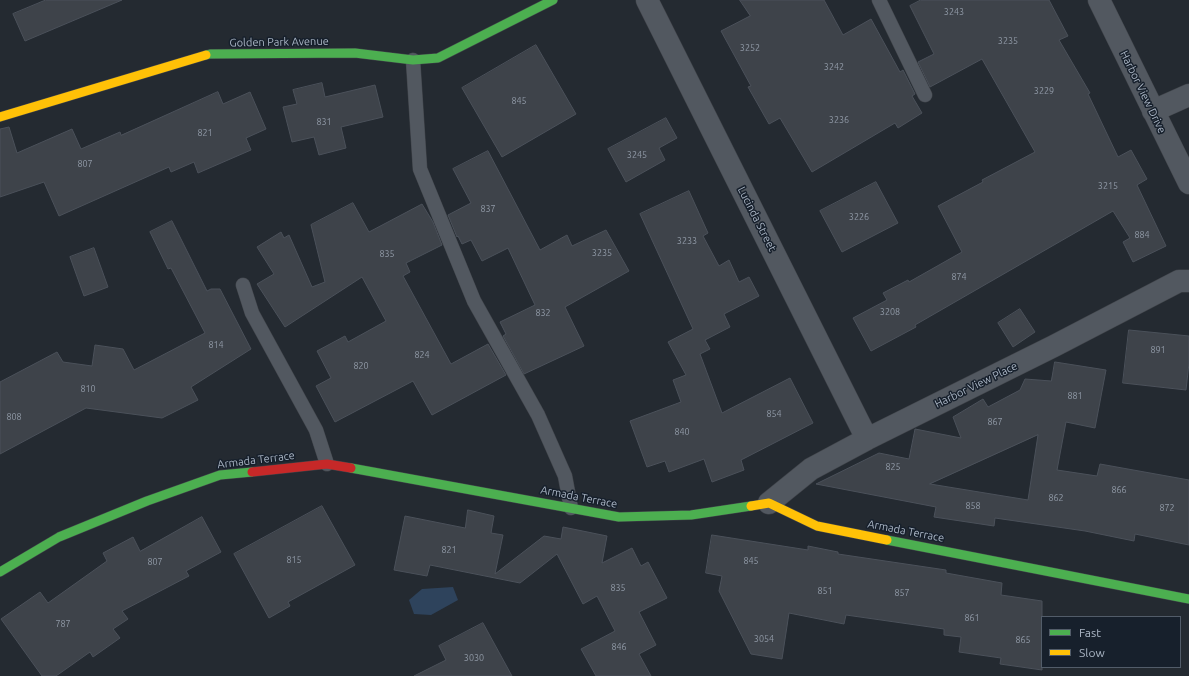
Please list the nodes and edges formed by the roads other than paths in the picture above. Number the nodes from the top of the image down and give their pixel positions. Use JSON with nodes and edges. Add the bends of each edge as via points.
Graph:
{"nodes":[{"id":1,"x":553,"y":0,"type":"edge"},
{"id":2,"x":647,"y":0,"type":"edge"},
{"id":3,"x":879,"y":0,"type":"edge"},
{"id":4,"x":1099,"y":0,"type":"edge"},
{"id":5,"x":413,"y":60,"type":"junction"},
{"id":6,"x":925,"y":95,"type":"dead end"},
{"id":7,"x":1189,"y":95,"type":"edge"},
{"id":8,"x":1153,"y":111,"type":"junction"},
{"id":9,"x":0,"y":117,"type":"edge"},
{"id":10,"x":1189,"y":183,"type":"edge"},
{"id":11,"x":1189,"y":281,"type":"edge"},
{"id":12,"x":244,"y":285,"type":"dead end"},
{"id":13,"x":867,"y":439,"type":"junction"},
{"id":14,"x":327,"y":464,"type":"junction"},
{"id":15,"x":769,"y":503,"type":"junction"},
{"id":16,"x":571,"y":508,"type":"junction"},
{"id":17,"x":0,"y":572,"type":"edge"},
{"id":18,"x":1189,"y":599,"type":"edge"}],
"edges":[{"from":1,"to":5,"type":"street","name":"Golden Park Avenue","via":[[438,58]]},
{"from":2,"to":13,"type":"street","name":"Lucinda Street"},
{"from":3,"to":6,"type":"lane"},
{"from":4,"to":8,"type":"street","name":"Harbor View Drive"},
{"from":5,"to":9,"type":"street","name":"Golden Park Avenue","via":[[355,53],[210,54]]},
{"from":5,"to":16,"type":"lane","via":[[420,169],[474,301],[538,415],[565,476]]},
{"from":7,"to":8,"type":"street"},
{"from":8,"to":10,"type":"street","name":"Harbor View Drive"},
{"from":11,"to":13,"type":"street","name":"Harbor View Place","via":[[1179,281]]},
{"from":12,"to":14,"type":"lane","via":[[252,313],[316,430]]},
{"from":13,"to":15,"type":"street","name":"Harbor View Place","via":[[811,469]]},
{"from":14,"to":16,"type":"street","name":"Armada Terrace"},
{"from":14,"to":17,"type":"street","name":"Armada Terrace","via":[[220,475],[59,537]]},
{"from":15,"to":16,"type":"street","name":"Armada Terrace","via":[[691,515],[619,517]]},
{"from":15,"to":18,"type":"street","name":"Armada Terrace","via":[[817,526]]}]}
